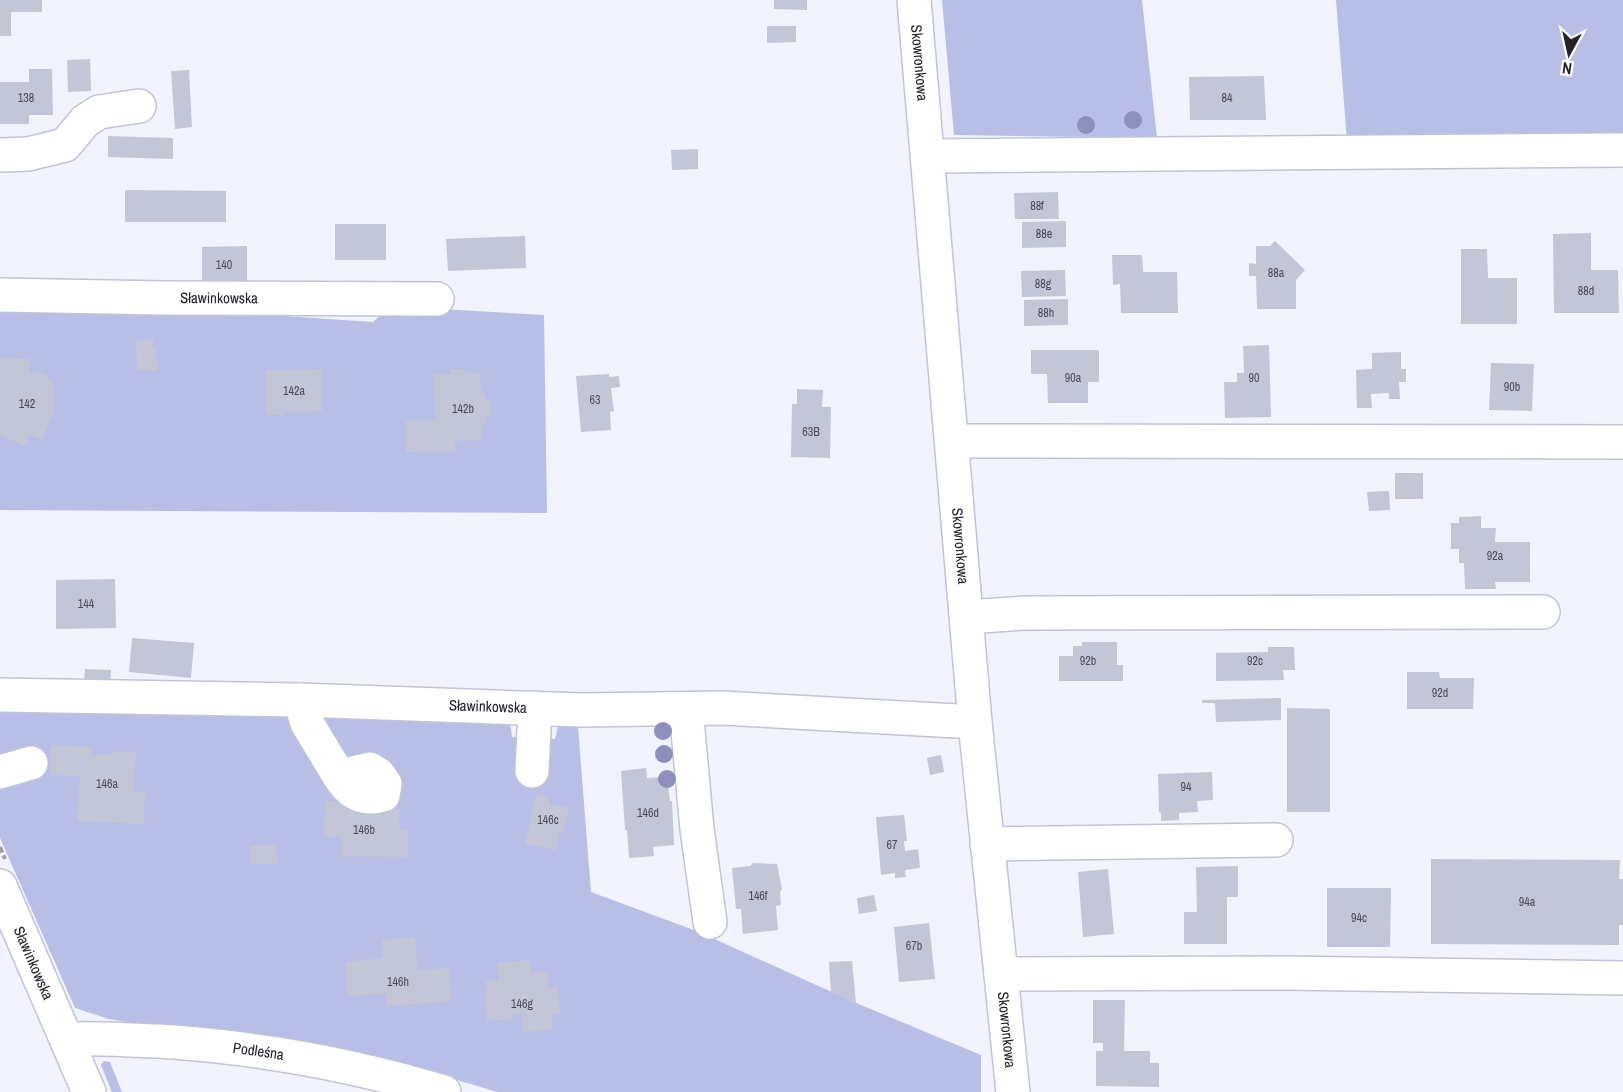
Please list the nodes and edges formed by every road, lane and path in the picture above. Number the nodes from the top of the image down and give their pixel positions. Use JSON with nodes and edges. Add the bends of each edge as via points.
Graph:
{"nodes":[{"id":1,"x":914,"y":0,"type":"edge"},
{"id":2,"x":140,"y":106,"type":"dead end"},
{"id":3,"x":1623,"y":150,"type":"edge"},
{"id":4,"x":0,"y":154,"type":"edge"},
{"id":5,"x":928,"y":156,"type":"junction"},
{"id":6,"x":0,"y":295,"type":"edge"},
{"id":7,"x":437,"y":300,"type":"dead end"},
{"id":8,"x":952,"y":441,"type":"junction"},
{"id":9,"x":1623,"y":442,"type":"edge"},
{"id":10,"x":1543,"y":612,"type":"dead end"},
{"id":11,"x":967,"y":617,"type":"junction"},
{"id":12,"x":0,"y":695,"type":"edge"},
{"id":13,"x":300,"y":700,"type":"junction"},
{"id":14,"x":535,"y":708,"type":"junction"},
{"id":15,"x":687,"y":709,"type":"junction"},
{"id":16,"x":975,"y":722,"type":"junction"},
{"id":17,"x":532,"y":771,"type":"dead end"},
{"id":18,"x":339,"y":776,"type":"dead end"},
{"id":19,"x":1276,"y":840,"type":"dead end"},
{"id":20,"x":987,"y":844,"type":"junction"},
{"id":21,"x":0,"y":886,"type":"edge"},
{"id":22,"x":710,"y":922,"type":"dead end"},
{"id":23,"x":1000,"y":974,"type":"junction"},
{"id":24,"x":1623,"y":978,"type":"edge"},
{"id":25,"x":67,"y":1039,"type":"junction"},
{"id":26,"x":89,"y":1092,"type":"edge"},
{"id":27,"x":444,"y":1092,"type":"edge"},
{"id":28,"x":1012,"y":1092,"type":"edge"}],
"edges":[{"from":1,"to":5,"type":"street","name":"Skowronkowa"},
{"from":2,"to":4,"type":"street","via":[[99,112],[85,121],[65,145],[28,154]]},
{"from":3,"to":5,"type":"street"},
{"from":5,"to":8,"type":"street","name":"Skowronkowa"},
{"from":6,"to":7,"type":"street","name":"Sławinkowska"},
{"from":8,"to":9,"type":"street"},
{"from":8,"to":11,"type":"street","name":"Skowronkowa"},
{"from":10,"to":11,"type":"street","via":[[1024,613]]},
{"from":11,"to":16,"type":"street","name":"Skowronkowa"},
{"from":12,"to":13,"type":"street","name":"Sławinkowska"},
{"from":13,"to":14,"type":"street","name":"Sławinkowska"},
{"from":13,"to":18,"type":"street","via":[[307,723]]},
{"from":14,"to":15,"type":"street","name":"Sławinkowska"},
{"from":14,"to":17,"type":"street"},
{"from":15,"to":16,"type":"street","name":"Sławinkowska"},
{"from":15,"to":22,"type":"street"},
{"from":16,"to":20,"type":"street","name":"Skowronkowa"},
{"from":19,"to":20,"type":"street"},
{"from":20,"to":23,"type":"street","name":"Skowronkowa"},
{"from":21,"to":25,"type":"street","name":"Sławinkowska"},
{"from":23,"to":24,"type":"street"},
{"from":23,"to":28,"type":"street","name":"Skowronkowa"},
{"from":25,"to":26,"type":"street","name":"Sławinkowska"},
{"from":25,"to":27,"type":"street","name":"Podleśna","via":[[253,1050],[370,1072]]}]}
